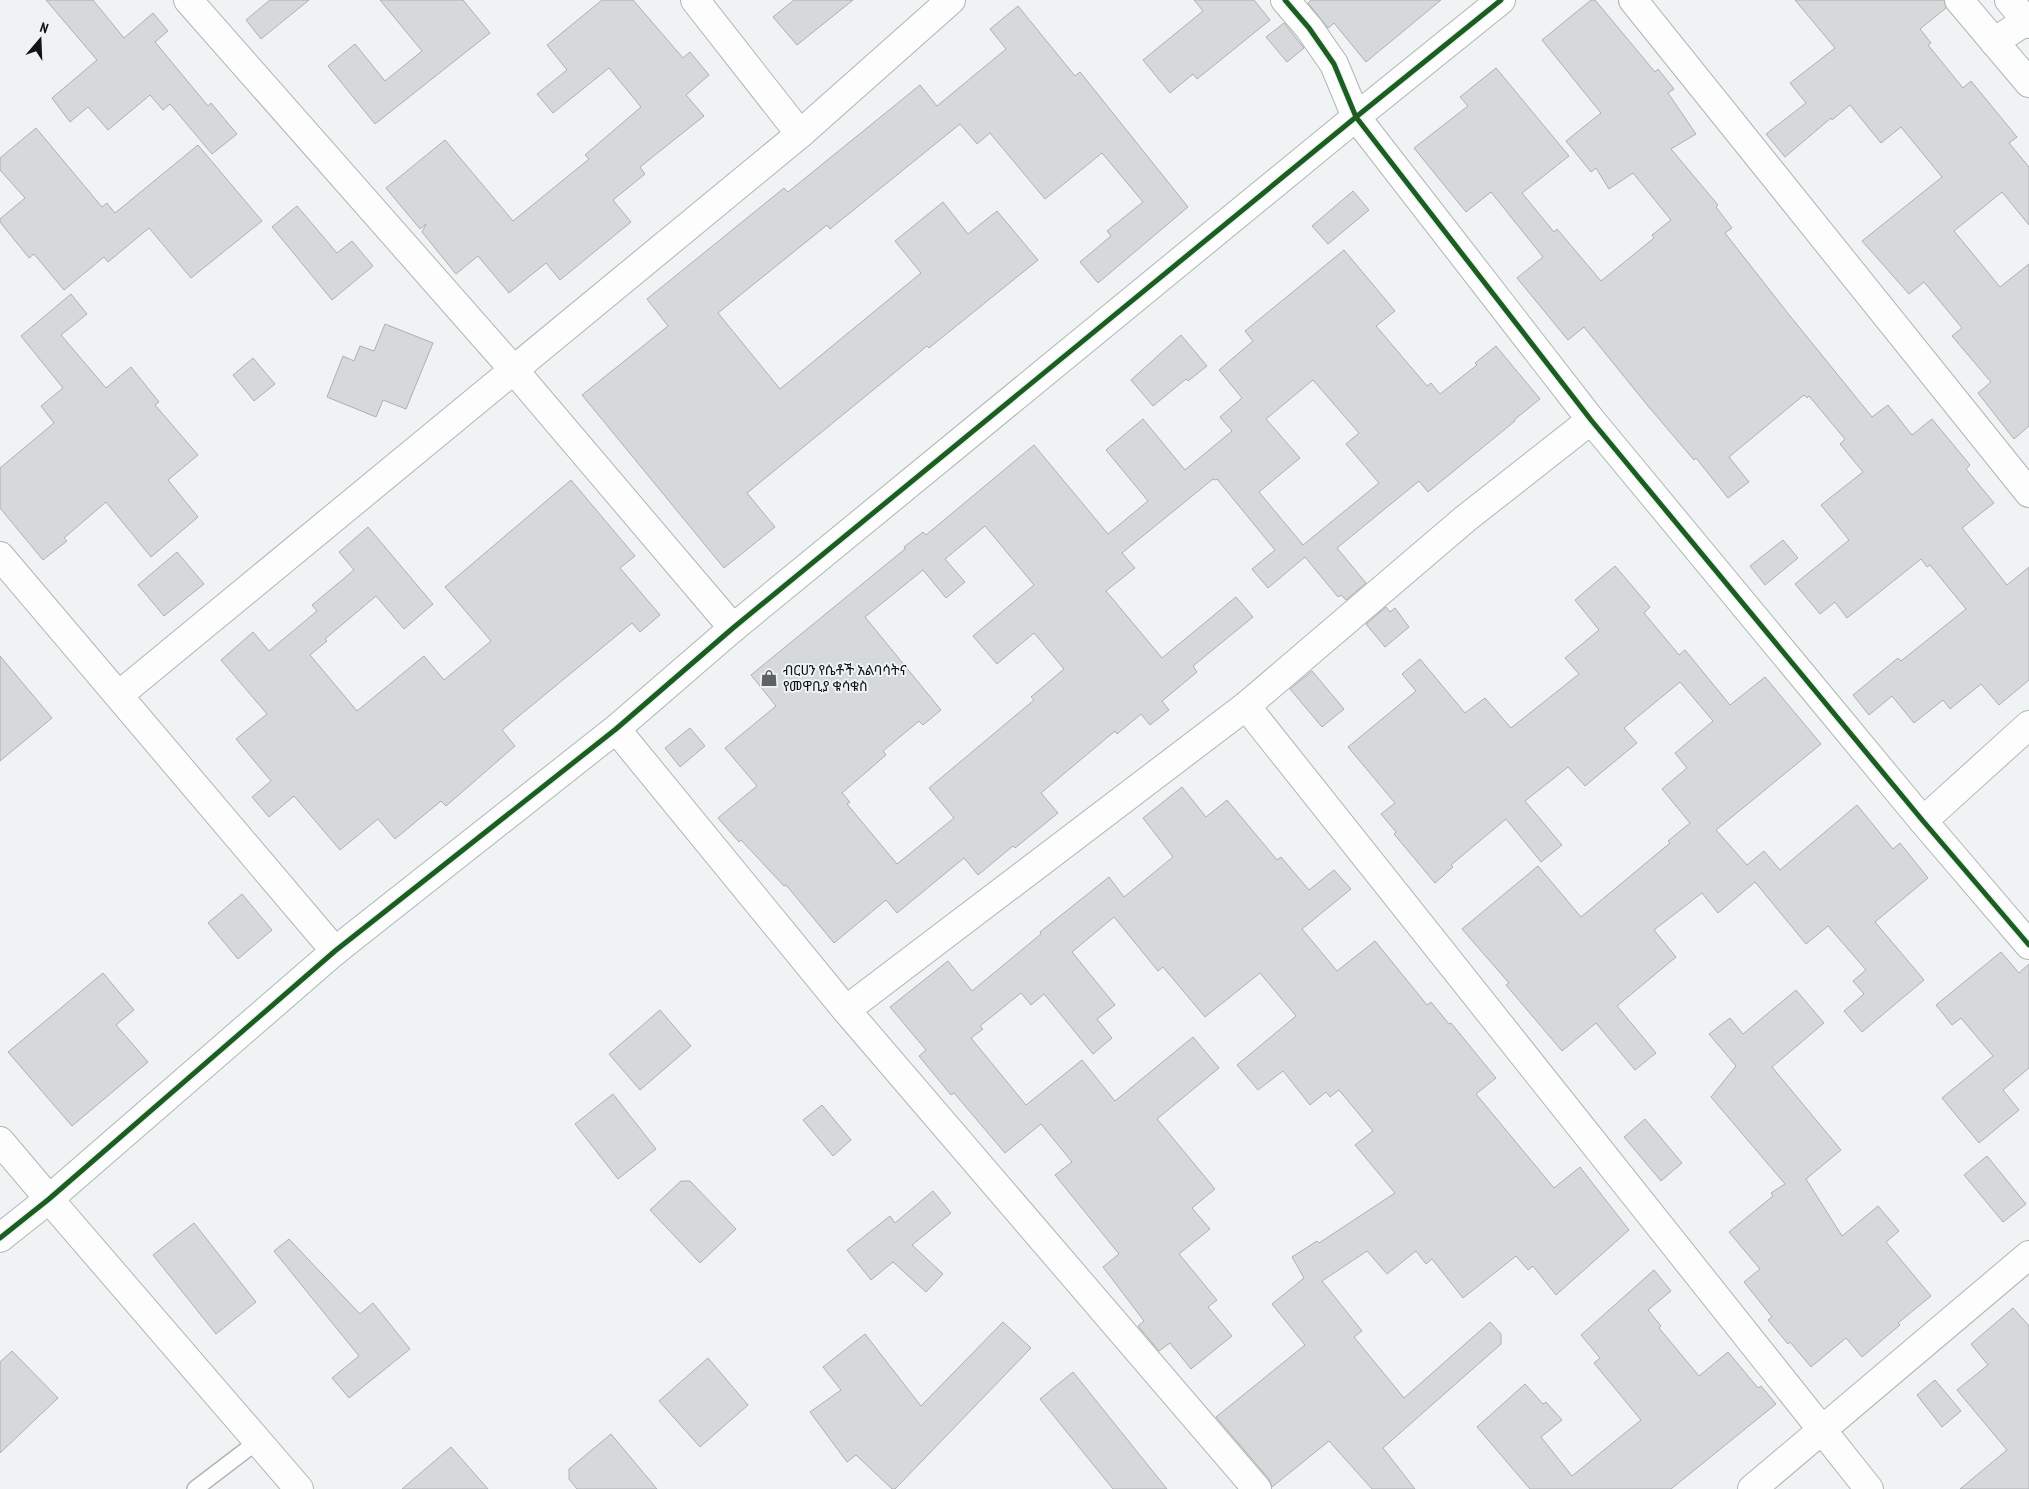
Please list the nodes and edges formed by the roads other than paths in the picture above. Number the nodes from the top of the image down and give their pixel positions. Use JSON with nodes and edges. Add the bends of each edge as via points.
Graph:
{"nodes":[{"id":1,"x":188,"y":0,"type":"edge"},
{"id":2,"x":695,"y":0,"type":"edge"},
{"id":3,"x":951,"y":0,"type":"edge"},
{"id":4,"x":1285,"y":0,"type":"edge"},
{"id":5,"x":1501,"y":0,"type":"edge"},
{"id":6,"x":1633,"y":0,"type":"edge"},
{"id":7,"x":1959,"y":0,"type":"edge"},
{"id":8,"x":2008,"y":0,"type":"edge"},
{"id":9,"x":2028,"y":22,"type":"edge"},
{"id":10,"x":1994,"y":42,"type":"junction"},
{"id":11,"x":2029,"y":83,"type":"edge"},
{"id":12,"x":1356,"y":117,"type":"junction"},
{"id":13,"x":800,"y":134,"type":"junction"},
{"id":14,"x":513,"y":369,"type":"junction"},
{"id":15,"x":1591,"y":420,"type":"junction"},
{"id":16,"x":2029,"y":494,"type":"edge"},
{"id":17,"x":0,"y":556,"type":"edge"},
{"id":18,"x":733,"y":628,"type":"junction"},
{"id":19,"x":119,"y":695,"type":"junction"},
{"id":20,"x":1246,"y":706,"type":"junction"},
{"id":21,"x":2029,"y":725,"type":"edge"},
{"id":22,"x":616,"y":729,"type":"junction"},
{"id":23,"x":1923,"y":821,"type":"junction"},
{"id":24,"x":2029,"y":945,"type":"edge"},
{"id":25,"x":335,"y":951,"type":"junction"},
{"id":26,"x":846,"y":1010,"type":"junction"},
{"id":27,"x":0,"y":1142,"type":"edge"},
{"id":28,"x":49,"y":1199,"type":"junction"},
{"id":29,"x":0,"y":1238,"type":"edge"},
{"id":30,"x":2029,"y":1255,"type":"edge"},
{"id":31,"x":1822,"y":1430,"type":"junction"},
{"id":32,"x":258,"y":1442,"type":"junction"},
{"id":33,"x":195,"y":1489,"type":"edge"},
{"id":34,"x":299,"y":1489,"type":"edge"},
{"id":35,"x":1258,"y":1489,"type":"edge"},
{"id":36,"x":1752,"y":1489,"type":"edge"},
{"id":37,"x":1869,"y":1489,"type":"edge"}],
"edges":[{"from":1,"to":14,"type":"street"},
{"from":2,"to":13,"type":"street"},
{"from":3,"to":13,"type":"street"},
{"from":4,"to":12,"type":"street","via":[[1334,64]]},
{"from":5,"to":12,"type":"street"},
{"from":6,"to":16,"type":"street"},
{"from":7,"to":10,"type":"street"},
{"from":8,"to":9,"type":"street"},
{"from":9,"to":10,"type":"street"},
{"from":10,"to":11,"type":"street"},
{"from":12,"to":15,"type":"street"},
{"from":12,"to":18,"type":"street"},
{"from":13,"to":14,"type":"street"},
{"from":14,"to":18,"type":"street"},
{"from":14,"to":19,"type":"street"},
{"from":15,"to":20,"type":"street","via":[[1465,519]]},
{"from":15,"to":23,"type":"street"},
{"from":17,"to":19,"type":"street"},
{"from":18,"to":22,"type":"street"},
{"from":19,"to":25,"type":"street"},
{"from":20,"to":26,"type":"street"},
{"from":20,"to":31,"type":"street"},
{"from":21,"to":23,"type":"street"},
{"from":22,"to":25,"type":"street"},
{"from":22,"to":26,"type":"street"},
{"from":23,"to":24,"type":"street"},
{"from":25,"to":28,"type":"street"},
{"from":26,"to":35,"type":"street"},
{"from":27,"to":28,"type":"street"},
{"from":28,"to":29,"type":"street"},
{"from":28,"to":32,"type":"street"},
{"from":30,"to":31,"type":"street"},
{"from":31,"to":36,"type":"street"},
{"from":31,"to":37,"type":"street"},
{"from":32,"to":33,"type":"lane"},
{"from":32,"to":34,"type":"street"}]}
